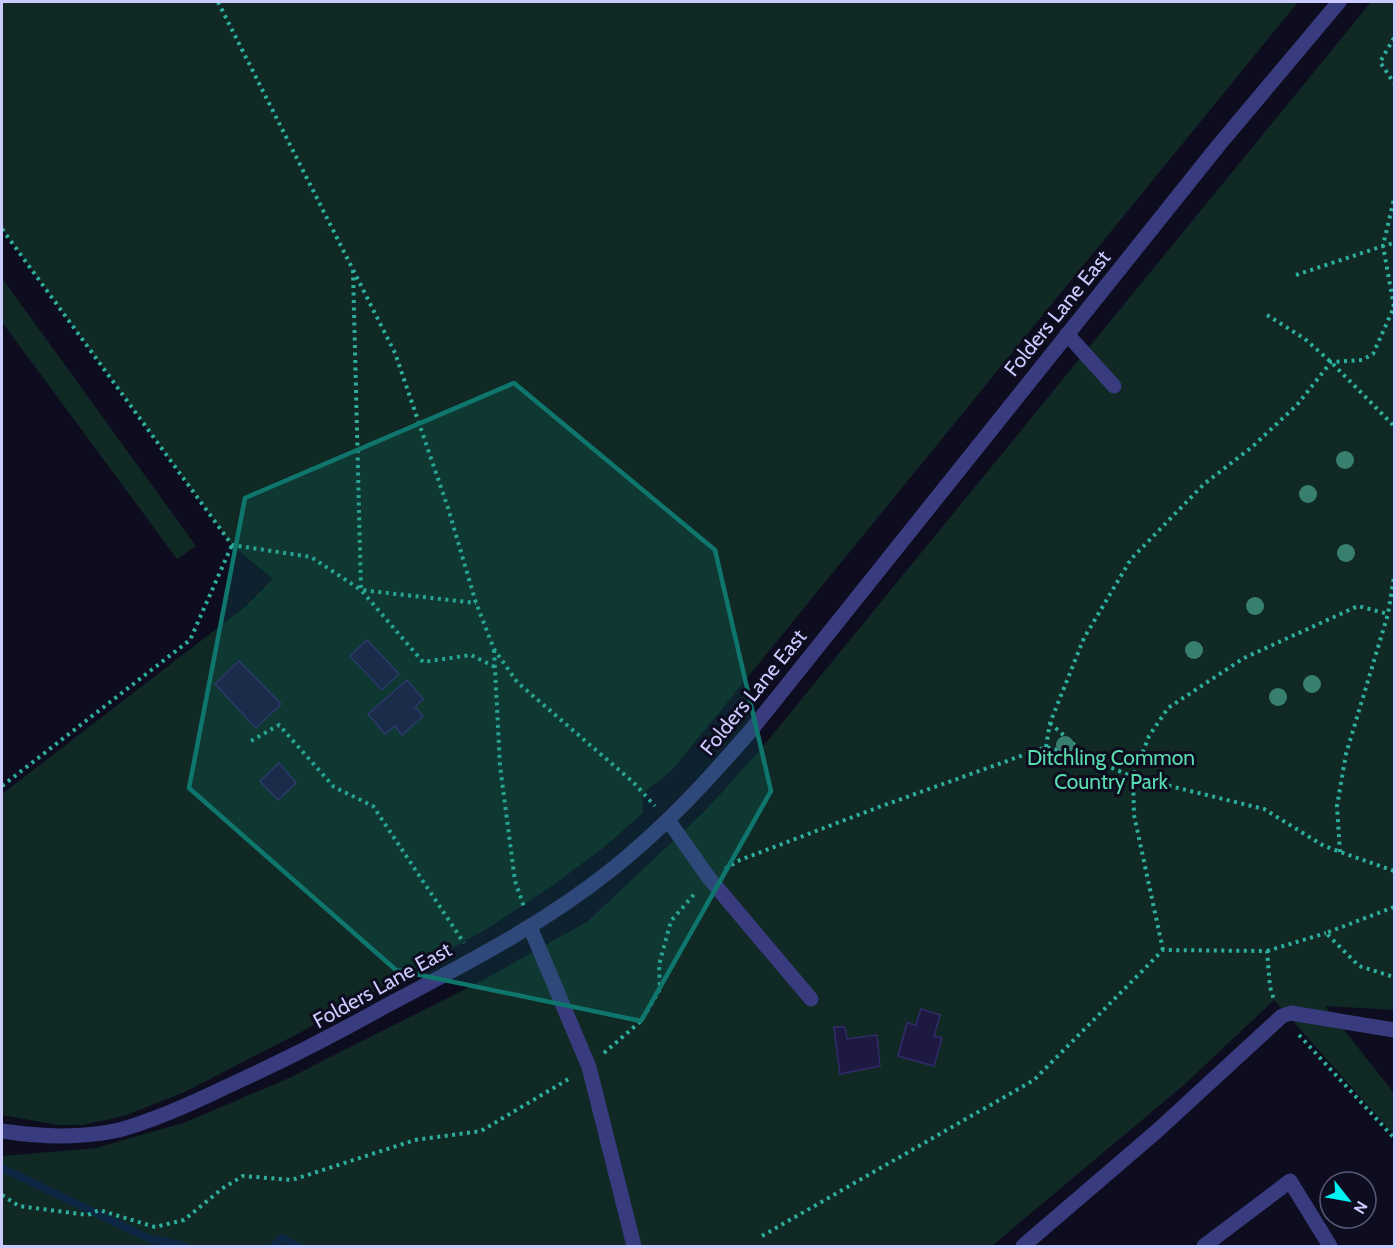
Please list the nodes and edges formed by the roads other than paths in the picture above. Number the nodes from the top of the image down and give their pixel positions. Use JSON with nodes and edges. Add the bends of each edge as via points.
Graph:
{"nodes":[{"id":1,"x":1339,"y":2,"type":"edge"},
{"id":2,"x":1067,"y":334,"type":"junction"},
{"id":3,"x":1114,"y":386,"type":"dead end"},
{"id":4,"x":668,"y":820,"type":"junction"},
{"id":5,"x":530,"y":927,"type":"junction"},
{"id":6,"x":811,"y":999,"type":"dead end"},
{"id":7,"x":1395,"y":1030,"type":"edge"},
{"id":8,"x":2,"y":1131,"type":"edge"},
{"id":9,"x":634,"y":1246,"type":"edge"},
{"id":10,"x":1023,"y":1246,"type":"edge"},
{"id":11,"x":1204,"y":1246,"type":"edge"},
{"id":12,"x":1330,"y":1246,"type":"edge"}],
"edges":[{"from":1,"to":2,"type":"street","name":"Folders Lane East"},
{"from":2,"to":3,"type":"street"},
{"from":2,"to":4,"type":"street","name":"Folders Lane East","via":[[752,729]]},
{"from":4,"to":5,"type":"street","name":"Folders Lane East","via":[[613,869]]},
{"from":4,"to":6,"type":"street","via":[[709,878]]},
{"from":5,"to":8,"type":"street","name":"Folders Lane East","via":[[302,1052],[189,1105],[119,1130],[80,1136],[42,1137]]},
{"from":5,"to":9,"type":"street","via":[[589,1067]]},
{"from":7,"to":10,"type":"street","via":[[1291,1013],[1282,1016]]},
{"from":11,"to":12,"type":"street","via":[[1290,1181]]}]}
